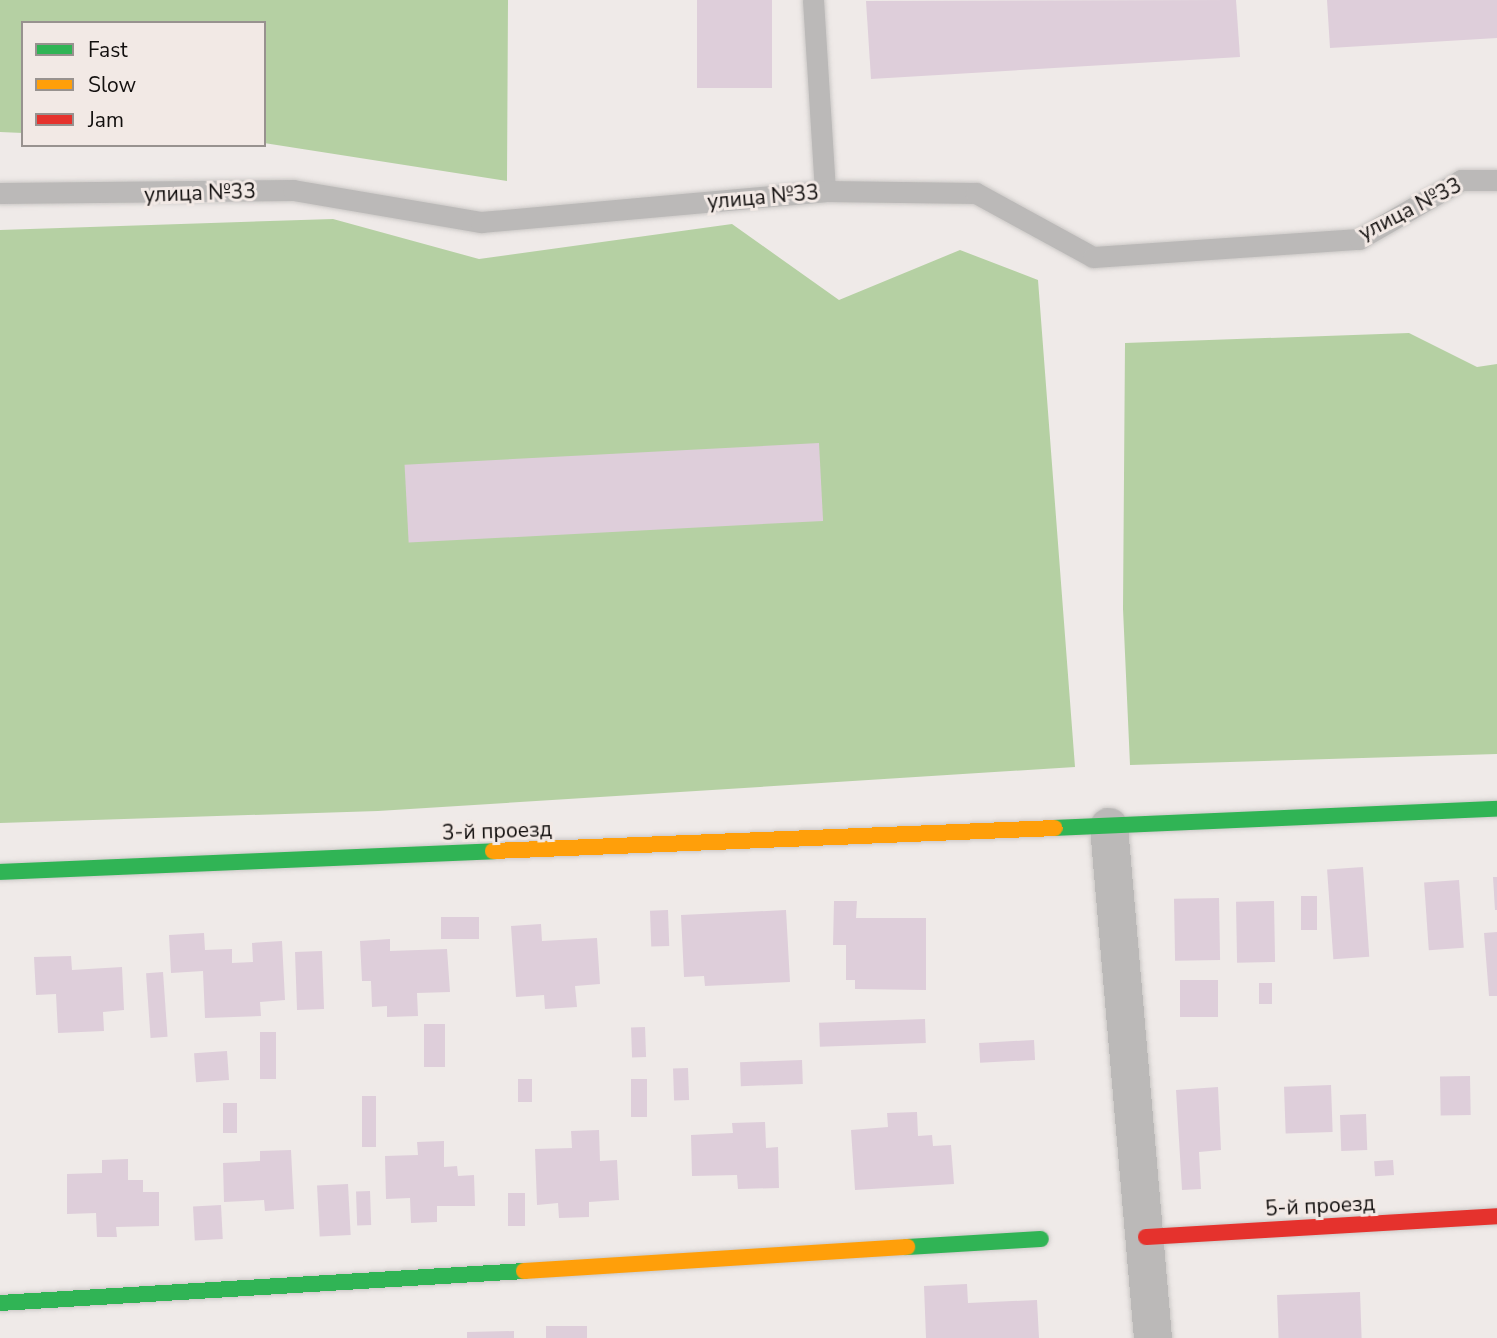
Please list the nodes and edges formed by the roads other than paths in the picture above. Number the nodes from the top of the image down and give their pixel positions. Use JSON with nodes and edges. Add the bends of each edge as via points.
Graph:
{"nodes":[{"id":1,"x":813,"y":0,"type":"edge"},
{"id":2,"x":1497,"y":180,"type":"edge"},
{"id":3,"x":825,"y":191,"type":"junction"},
{"id":4,"x":0,"y":193,"type":"edge"},
{"id":5,"x":1497,"y":809,"type":"edge"},
{"id":6,"x":1109,"y":827,"type":"junction"},
{"id":7,"x":0,"y":872,"type":"edge"},
{"id":8,"x":1497,"y":1216,"type":"edge"},
{"id":9,"x":1146,"y":1237,"type":"junction"},
{"id":10,"x":1041,"y":1239,"type":"dead end"},
{"id":11,"x":0,"y":1303,"type":"edge"},
{"id":12,"x":1153,"y":1338,"type":"edge"}],
"edges":[{"from":1,"to":3,"type":"lane"},
{"from":2,"to":3,"type":"lane","name":"улица №33","via":[[1461,180],[1359,239],[1093,257],[976,193]]},
{"from":3,"to":4,"type":"lane","name":"улица №33","via":[[481,222],[293,190]]},
{"from":5,"to":6,"type":"street","name":"3-й проезд"},
{"from":6,"to":7,"type":"street","name":"3-й проезд"},
{"from":6,"to":9,"type":"street"},
{"from":8,"to":9,"type":"street","name":"5-й проезд"},
{"from":9,"to":12,"type":"street"},
{"from":10,"to":11,"type":"street"}]}
